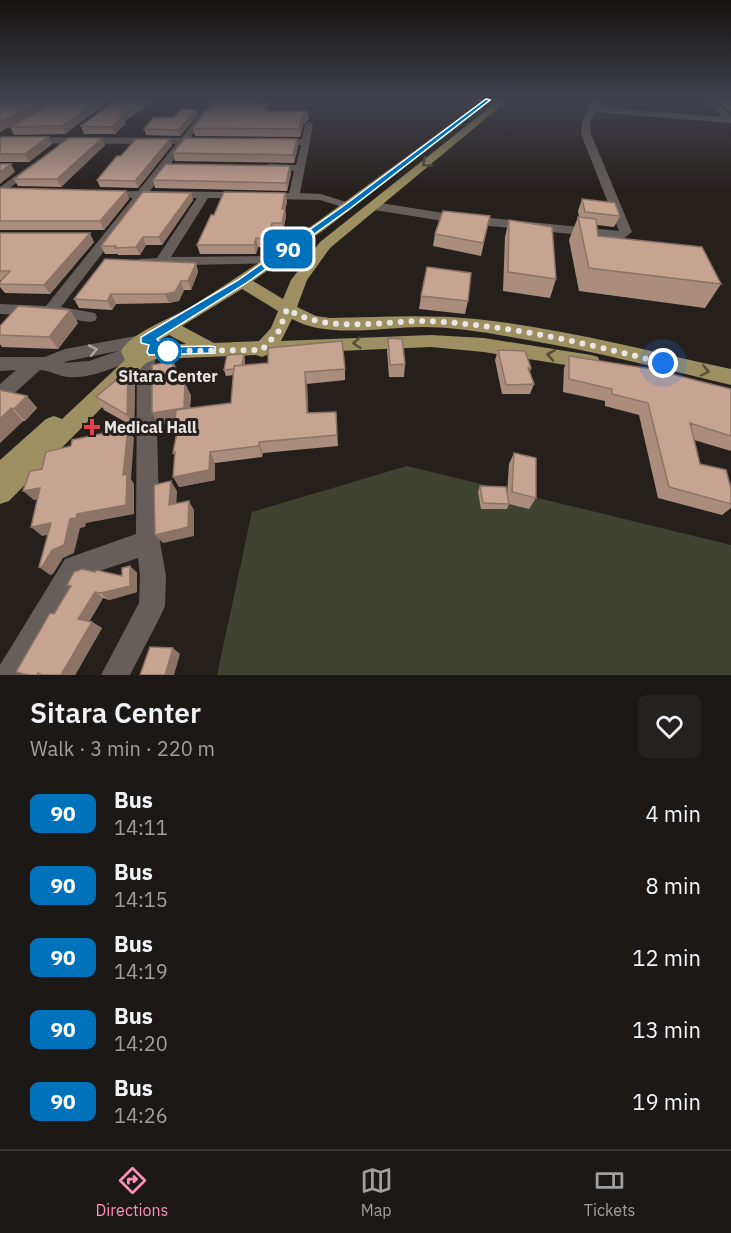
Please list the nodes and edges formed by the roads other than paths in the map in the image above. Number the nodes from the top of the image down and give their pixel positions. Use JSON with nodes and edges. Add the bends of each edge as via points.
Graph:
{"nodes":[{"id":1,"x":10,"y":131,"type":"edge"},
{"id":2,"x":191,"y":132,"type":"edge"},
{"id":3,"x":308,"y":132,"type":"edge"},
{"id":4,"x":445,"y":132,"type":"edge"},
{"id":5,"x":465,"y":132,"type":"edge"},
{"id":6,"x":586,"y":132,"type":"edge"},
{"id":7,"x":73,"y":135,"type":"junction"},
{"id":8,"x":0,"y":139,"type":"edge"},
{"id":9,"x":183,"y":141,"type":"junction"},
{"id":10,"x":217,"y":141,"type":"edge"},
{"id":11,"x":261,"y":142,"type":"edge"},
{"id":12,"x":306,"y":142,"type":"junction"},
{"id":13,"x":51,"y":153,"type":"edge"},
{"id":14,"x":41,"y":160,"type":"edge"},
{"id":15,"x":11,"y":167,"type":"edge"},
{"id":16,"x":32,"y":167,"type":"junction"},
{"id":17,"x":255,"y":167,"type":"edge"},
{"id":18,"x":300,"y":168,"type":"junction"},
{"id":19,"x":0,"y":192,"type":"edge"},
{"id":20,"x":24,"y":192,"type":"edge"},
{"id":21,"x":94,"y":193,"type":"edge"},
{"id":22,"x":141,"y":194,"type":"junction"},
{"id":23,"x":205,"y":195,"type":"junction"},
{"id":24,"x":294,"y":196,"type":"junction"},
{"id":25,"x":349,"y":206,"type":"junction"},
{"id":26,"x":374,"y":206,"type":"junction"},
{"id":27,"x":87,"y":236,"type":"edge"},
{"id":28,"x":108,"y":236,"type":"junction"},
{"id":29,"x":272,"y":260,"type":"junction"},
{"id":30,"x":87,"y":262,"type":"junction"},
{"id":31,"x":108,"y":262,"type":"edge"},
{"id":32,"x":129,"y":262,"type":"edge"},
{"id":33,"x":161,"y":262,"type":"junction"},
{"id":34,"x":242,"y":282,"type":"junction"},
{"id":35,"x":0,"y":309,"type":"edge"},
{"id":36,"x":287,"y":309,"type":"junction"},
{"id":37,"x":50,"y":311,"type":"junction"},
{"id":38,"x":89,"y":317,"type":"dead end"},
{"id":39,"x":169,"y":327,"type":"junction"},
{"id":40,"x":142,"y":350,"type":"junction"},
{"id":41,"x":211,"y":350,"type":"junction"},
{"id":42,"x":262,"y":350,"type":"junction"},
{"id":43,"x":41,"y":363,"type":"junction"},
{"id":44,"x":0,"y":364,"type":"edge"},
{"id":45,"x":731,"y":377,"type":"edge"},
{"id":46,"x":731,"y":394,"type":"edge"},
{"id":47,"x":0,"y":395,"type":"edge"},
{"id":48,"x":0,"y":475,"type":"edge"},
{"id":49,"x":0,"y":493,"type":"edge"},
{"id":50,"x":148,"y":542,"type":"junction"},
{"id":51,"x":10,"y":675,"type":"edge"},
{"id":52,"x":115,"y":675,"type":"edge"}],
"edges":[{"from":1,"to":8,"type":"street"},
{"from":2,"to":9,"type":"street"},
{"from":3,"to":12,"type":"street"},
{"from":4,"to":25,"type":"main road"},
{"from":5,"to":26,"type":"main road","one_way":true},
{"from":6,"to":26,"type":"street","via":[[623,221],[623,235],[440,217]]},
{"from":7,"to":8,"type":"street"},
{"from":7,"to":9,"type":"street"},
{"from":7,"to":13,"type":"street"},
{"from":9,"to":10,"type":"street"},
{"from":9,"to":22,"type":"street","via":[[169,166]]},
{"from":11,"to":12,"type":"street"},
{"from":12,"to":18,"type":"street"},
{"from":14,"to":16,"type":"street"},
{"from":15,"to":16,"type":"street"},
{"from":16,"to":19,"type":"street"},
{"from":17,"to":18,"type":"street"},
{"from":18,"to":24,"type":"street"},
{"from":19,"to":20,"type":"street"},
{"from":21,"to":22,"type":"street"},
{"from":22,"to":23,"type":"street"},
{"from":22,"to":28,"type":"street"},
{"from":23,"to":24,"type":"street"},
{"from":23,"to":33,"type":"street"},
{"from":24,"to":25,"type":"street","via":[[321,197]]},
{"from":25,"to":29,"type":"main road"},
{"from":26,"to":36,"type":"main road","via":[[325,245],[309,264]]},
{"from":27,"to":28,"type":"street"},
{"from":28,"to":30,"type":"street"},
{"from":29,"to":33,"type":"street"},
{"from":29,"to":34,"type":"main road"},
{"from":30,"to":31,"type":"street"},
{"from":30,"to":37,"type":"street"},
{"from":32,"to":33,"type":"street"},
{"from":34,"to":36,"type":"main road"},
{"from":34,"to":39,"type":"main road"},
{"from":35,"to":37,"type":"street"},
{"from":36,"to":42,"type":"main road","via":[[279,331]]},
{"from":36,"to":45,"type":"main road","one_way":true,"via":[[307,320],[330,324],[425,321],[477,325],[573,340]]},
{"from":37,"to":38,"type":"street"},
{"from":39,"to":40,"type":"main road"},
{"from":39,"to":41,"type":"main road"},
{"from":40,"to":41,"type":"main road"},
{"from":40,"to":43,"type":"street","via":[[86,369],[53,368]]},
{"from":40,"to":48,"type":"main road"},
{"from":40,"to":49,"type":"main road"},
{"from":40,"to":50,"type":"street"},
{"from":41,"to":42,"type":"main road"},
{"from":46,"to":42,"type":"main road","one_way":true,"via":[[643,372],[484,345],[379,342]]},
{"from":43,"to":44,"type":"street"},
{"from":43,"to":47,"type":"street"},
{"from":50,"to":51,"type":"street","via":[[74,568]]},
{"from":50,"to":52,"type":"street","via":[[152,606]]}]}
